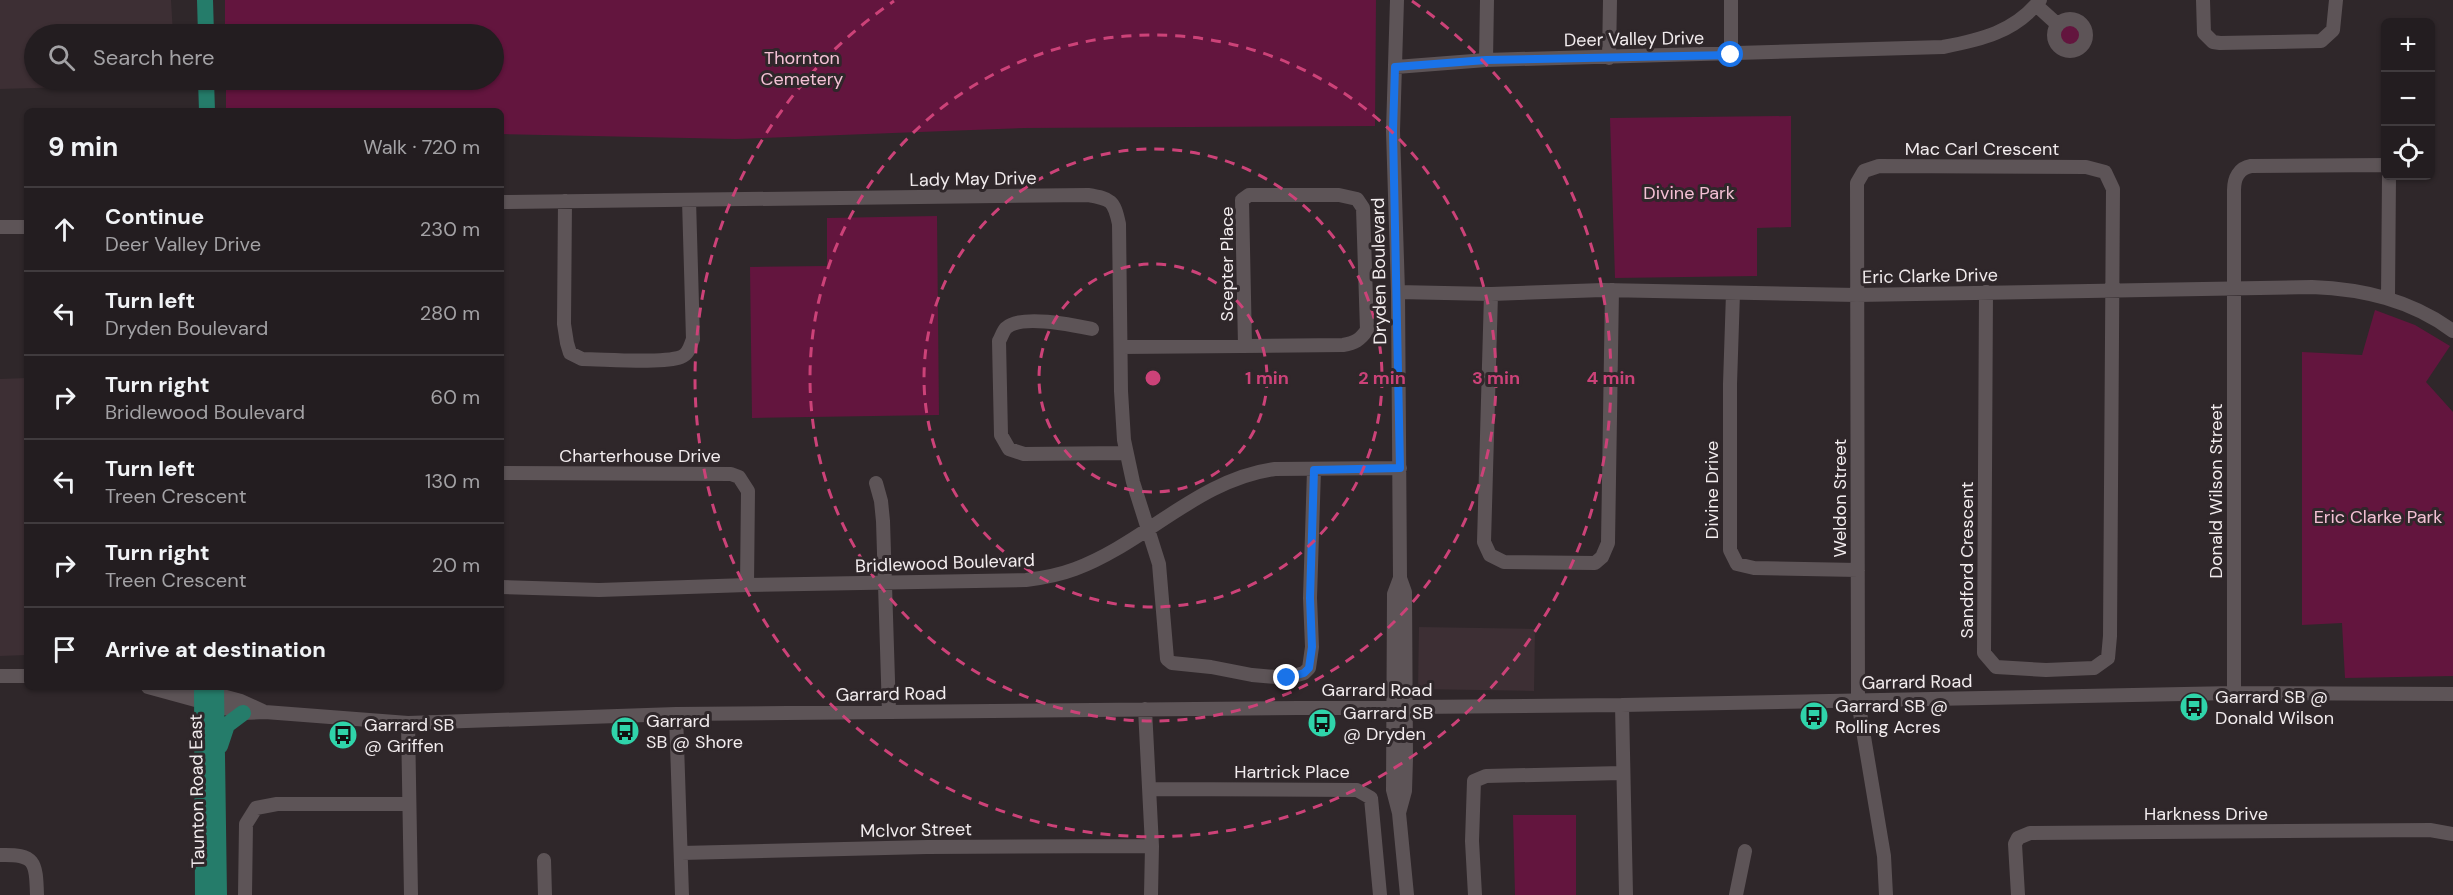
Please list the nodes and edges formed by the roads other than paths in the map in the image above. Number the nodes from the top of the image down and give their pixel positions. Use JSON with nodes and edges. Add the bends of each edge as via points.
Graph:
{"nodes":[{"id":1,"x":205,"y":0,"type":"edge"},
{"id":2,"x":1397,"y":0,"type":"edge"},
{"id":3,"x":1487,"y":0,"type":"edge"},
{"id":4,"x":1610,"y":0,"type":"edge"},
{"id":5,"x":1731,"y":0,"type":"edge"},
{"id":6,"x":2203,"y":0,"type":"edge"},
{"id":7,"x":2336,"y":0,"type":"edge"},
{"id":8,"x":2038,"y":3,"type":"edge"},
{"id":9,"x":206,"y":24,"type":"edge"},
{"id":10,"x":2057,"y":24,"type":"dead end"},
{"id":11,"x":1731,"y":55,"type":"junction"},
{"id":12,"x":1609,"y":58,"type":"junction"},
{"id":13,"x":1486,"y":60,"type":"junction"},
{"id":14,"x":1395,"y":67,"type":"junction"},
{"id":15,"x":207,"y":90,"type":"edge"},
{"id":16,"x":207,"y":108,"type":"edge"},
{"id":17,"x":2381,"y":165,"type":"edge"},
{"id":18,"x":2389,"y":180,"type":"edge"},
{"id":19,"x":688,"y":200,"type":"junction"},
{"id":20,"x":565,"y":201,"type":"junction"},
{"id":21,"x":504,"y":202,"type":"edge"},
{"id":22,"x":0,"y":227,"type":"edge"},
{"id":23,"x":24,"y":227,"type":"edge"},
{"id":24,"x":1612,"y":290,"type":"junction"},
{"id":25,"x":2234,"y":290,"type":"junction"},
{"id":26,"x":1398,"y":292,"type":"junction"},
{"id":27,"x":1986,"y":292,"type":"junction"},
{"id":28,"x":2111,"y":292,"type":"junction"},
{"id":29,"x":1733,"y":293,"type":"junction"},
{"id":30,"x":1491,"y":294,"type":"junction"},
{"id":31,"x":1857,"y":295,"type":"junction"},
{"id":32,"x":2388,"y":298,"type":"junction"},
{"id":33,"x":1092,"y":329,"type":"dead end"},
{"id":34,"x":2453,"y":332,"type":"edge"},
{"id":35,"x":1245,"y":345,"type":"junction"},
{"id":36,"x":1121,"y":347,"type":"junction"},
{"id":37,"x":1126,"y":453,"type":"junction"},
{"id":38,"x":1400,"y":468,"type":"junction"},
{"id":39,"x":1314,"y":470,"type":"junction"},
{"id":40,"x":504,"y":473,"type":"edge"},
{"id":41,"x":876,"y":483,"type":"dead end"},
{"id":42,"x":1149,"y":529,"type":"junction"},
{"id":43,"x":1858,"y":570,"type":"junction"},
{"id":44,"x":886,"y":583,"type":"junction"},
{"id":45,"x":747,"y":585,"type":"junction"},
{"id":46,"x":504,"y":587,"type":"edge"},
{"id":47,"x":0,"y":676,"type":"edge"},
{"id":48,"x":24,"y":676,"type":"edge"},
{"id":49,"x":177,"y":690,"type":"edge"},
{"id":50,"x":206,"y":693,"type":"edge"},
{"id":51,"x":2234,"y":693,"type":"junction"},
{"id":52,"x":2453,"y":694,"type":"edge"},
{"id":53,"x":1858,"y":701,"type":"junction"},
{"id":54,"x":1622,"y":705,"type":"junction"},
{"id":55,"x":1400,"y":708,"type":"junction"},
{"id":56,"x":1145,"y":709,"type":"junction"},
{"id":57,"x":265,"y":712,"type":"junction"},
{"id":58,"x":889,"y":712,"type":"junction"},
{"id":59,"x":243,"y":713,"type":"junction"},
{"id":60,"x":676,"y":714,"type":"junction"},
{"id":61,"x":408,"y":723,"type":"junction"},
{"id":62,"x":218,"y":756,"type":"junction"},
{"id":63,"x":1622,"y":773,"type":"junction"},
{"id":64,"x":1149,"y":789,"type":"junction"},
{"id":65,"x":409,"y":804,"type":"junction"},
{"id":66,"x":2453,"y":834,"type":"edge"},
{"id":67,"x":1152,"y":846,"type":"junction"},
{"id":68,"x":1745,"y":851,"type":"dead end"},
{"id":69,"x":681,"y":853,"type":"junction"},
{"id":70,"x":0,"y":855,"type":"edge"},
{"id":71,"x":544,"y":860,"type":"dead end"},
{"id":72,"x":37,"y":895,"type":"edge"},
{"id":73,"x":203,"y":895,"type":"edge"},
{"id":74,"x":219,"y":895,"type":"edge"},
{"id":75,"x":246,"y":895,"type":"edge"},
{"id":76,"x":411,"y":895,"type":"edge"},
{"id":77,"x":545,"y":895,"type":"edge"},
{"id":78,"x":682,"y":895,"type":"edge"},
{"id":79,"x":1151,"y":895,"type":"edge"},
{"id":80,"x":1380,"y":895,"type":"edge"},
{"id":81,"x":1407,"y":895,"type":"edge"},
{"id":82,"x":1475,"y":895,"type":"edge"},
{"id":83,"x":1626,"y":895,"type":"edge"},
{"id":84,"x":1736,"y":895,"type":"edge"},
{"id":85,"x":1886,"y":895,"type":"edge"},
{"id":86,"x":2018,"y":895,"type":"edge"}],
"edges":[{"from":1,"to":9,"type":"main road"},
{"from":2,"to":14,"type":"street","name":"Dryden Boulevard"},
{"from":3,"to":13,"type":"street"},
{"from":4,"to":12,"type":"street"},
{"from":5,"to":11,"type":"street"},
{"from":6,"to":7,"type":"street","via":[[2204,33],[2220,44],[2320,41],[2333,30]]},
{"from":8,"to":10,"type":"street"},
{"from":8,"to":11,"type":"street","name":"Deer Valley Drive","via":[[2014,24],[1983,40],[1943,47]]},
{"from":11,"to":12,"type":"street","name":"Deer Valley Drive"},
{"from":12,"to":13,"type":"street","name":"Deer Valley Drive"},
{"from":13,"to":14,"type":"street","name":"Deer Valley Drive"},
{"from":14,"to":26,"type":"street","name":"Dryden Boulevard"},
{"from":15,"to":16,"type":"main road"},
{"from":17,"to":25,"type":"street","name":"Donald Wilson Street","via":[[2243,169],[2234,190]]},
{"from":18,"to":32,"type":"street"},
{"from":19,"to":20,"type":"street","name":"Lady May Drive"},
{"from":19,"to":20,"type":"street","via":[[693,339],[682,357],[666,360],[582,359],[570,353],[564,324]]},
{"from":19,"to":36,"type":"street","name":"Lady May Drive","via":[[1088,195],[1108,199],[1115,207],[1119,224]]},
{"from":20,"to":21,"type":"street","name":"Lady May Drive"},
{"from":22,"to":23,"type":"street"},
{"from":24,"to":29,"type":"street","name":"Eric Clarke Drive"},
{"from":24,"to":30,"type":"street","name":"Eric Clarke Drive"},
{"from":24,"to":30,"type":"street","via":[[1608,543],[1595,563],[1504,562],[1490,555],[1484,542]]},
{"from":25,"to":28,"type":"street","name":"Eric Clarke Drive"},
{"from":25,"to":32,"type":"street","name":"Eric Clarke Drive","via":[[2336,288]]},
{"from":25,"to":51,"type":"street","name":"Donald Wilson Street"},
{"from":26,"to":30,"type":"street","name":"Eric Clarke Drive"},
{"from":26,"to":38,"type":"street","name":"Dryden Boulevard"},
{"from":27,"to":28,"type":"street","name":"Eric Clarke Drive"},
{"from":27,"to":28,"type":"street","name":"Sandford Crescent","via":[[1984,652],[1996,667],[2046,670],[2094,668],[2108,658]]},
{"from":27,"to":31,"type":"street","name":"Eric Clarke Drive"},
{"from":28,"to":31,"type":"street","name":"Mac Carl Crescent","via":[[2113,189],[2105,172],[2085,167],[1879,166],[1864,171],[1857,183]]},
{"from":29,"to":31,"type":"street","name":"Eric Clarke Drive"},
{"from":29,"to":43,"type":"street","name":"Divine Drive","via":[[1730,550],[1737,564],[1754,568]]},
{"from":31,"to":43,"type":"street","name":"Weldon Street"},
{"from":32,"to":34,"type":"street","name":"Eric Clarke Drive"},
{"from":33,"to":37,"type":"street","via":[[1059,322],[1016,323],[1006,328],[999,341],[1001,435],[1009,449],[1024,454]]},
{"from":35,"to":35,"type":"street","name":"Scepter Place","via":[[1343,345],[1361,339],[1367,330],[1366,252],[1363,208],[1357,199],[1339,195],[1249,195],[1242,200]]},
{"from":35,"to":36,"type":"street","name":"Scepter Place"},
{"from":36,"to":37,"type":"street","name":"Lady May Drive"},
{"from":37,"to":42,"type":"street","name":"Lady May Drive"},
{"from":38,"to":39,"type":"street","name":"Bridlewood Boulevard"},
{"from":38,"to":55,"type":"street","name":"Dryden Boulevard","via":[[1400,578],[1394,594]]},
{"from":39,"to":42,"type":"street","name":"Bridlewood Boulevard","via":[[1256,471],[1206,493]]},
{"from":39,"to":42,"type":"street","name":"Lady May Drive","via":[[1311,662],[1296,677],[1252,675],[1172,663],[1167,659],[1159,564]]},
{"from":40,"to":45,"type":"street","name":"Charterhouse Drive","via":[[739,477],[748,491]]},
{"from":41,"to":44,"type":"street","via":[[883,521]]},
{"from":42,"to":44,"type":"street","name":"Bridlewood Boulevard","via":[[1100,558],[1049,577]]},
{"from":43,"to":53,"type":"street","name":"Weldon Street"},
{"from":44,"to":45,"type":"street","name":"Bridlewood Boulevard"},
{"from":44,"to":58,"type":"street"},
{"from":45,"to":46,"type":"street","name":"Bridlewood Boulevard","via":[[599,590]]},
{"from":47,"to":48,"type":"street"},
{"from":49,"to":50,"type":"street","name":"Garrard Road"},
{"from":50,"to":57,"type":"street","name":"Garrard Road","via":[[241,700]]},
{"from":50,"to":59,"type":"street","name":"Garrard Road"},
{"from":50,"to":62,"type":"main road","name":"Taunton Road East"},
{"from":50,"to":73,"type":"main road","name":"Taunton Road East"},
{"from":51,"to":52,"type":"street","name":"Garrard Road"},
{"from":51,"to":53,"type":"street","name":"Garrard Road"},
{"from":53,"to":54,"type":"street","name":"Garrard Road"},
{"from":53,"to":85,"type":"street","name":"Weldon Street","via":[[1884,856]]},
{"from":54,"to":55,"type":"street","name":"Garrard Road"},
{"from":54,"to":63,"type":"street"},
{"from":55,"to":56,"type":"street","name":"Garrard Road"},
{"from":55,"to":81,"type":"street","name":"Dryden Boulevard","via":[[1405,791],[1398,813]]},
{"from":56,"to":58,"type":"street","name":"Garrard Road"},
{"from":56,"to":64,"type":"street"},
{"from":57,"to":59,"type":"street","name":"Garrard Road"},
{"from":57,"to":61,"type":"street","name":"Garrard Road"},
{"from":58,"to":60,"type":"street","name":"Garrard Road"},
{"from":59,"to":62,"type":"main road","via":[[227,725]]},
{"from":60,"to":61,"type":"street","name":"Garrard Road"},
{"from":60,"to":69,"type":"street"},
{"from":61,"to":65,"type":"street"},
{"from":62,"to":74,"type":"main road","name":"Taunton Road East"},
{"from":63,"to":82,"type":"street","via":[[1486,776],[1474,781]]},
{"from":63,"to":83,"type":"street"},
{"from":64,"to":67,"type":"street"},
{"from":64,"to":80,"type":"street","name":"Hartrick Place","via":[[1357,790],[1371,798]]},
{"from":65,"to":75,"type":"street","via":[[277,804],[256,808],[246,824]]},
{"from":65,"to":76,"type":"street"},
{"from":66,"to":86,"type":"street","name":"Harkness Drive","via":[[2430,830],[2030,833],[2018,838],[2015,844]]},
{"from":67,"to":69,"type":"street","name":"McIvor Street"},
{"from":67,"to":79,"type":"street"},
{"from":68,"to":84,"type":"street"},
{"from":69,"to":78,"type":"street"},
{"from":70,"to":72,"type":"street","via":[[21,855],[32,863],[37,875]]},
{"from":71,"to":77,"type":"street"}]}
